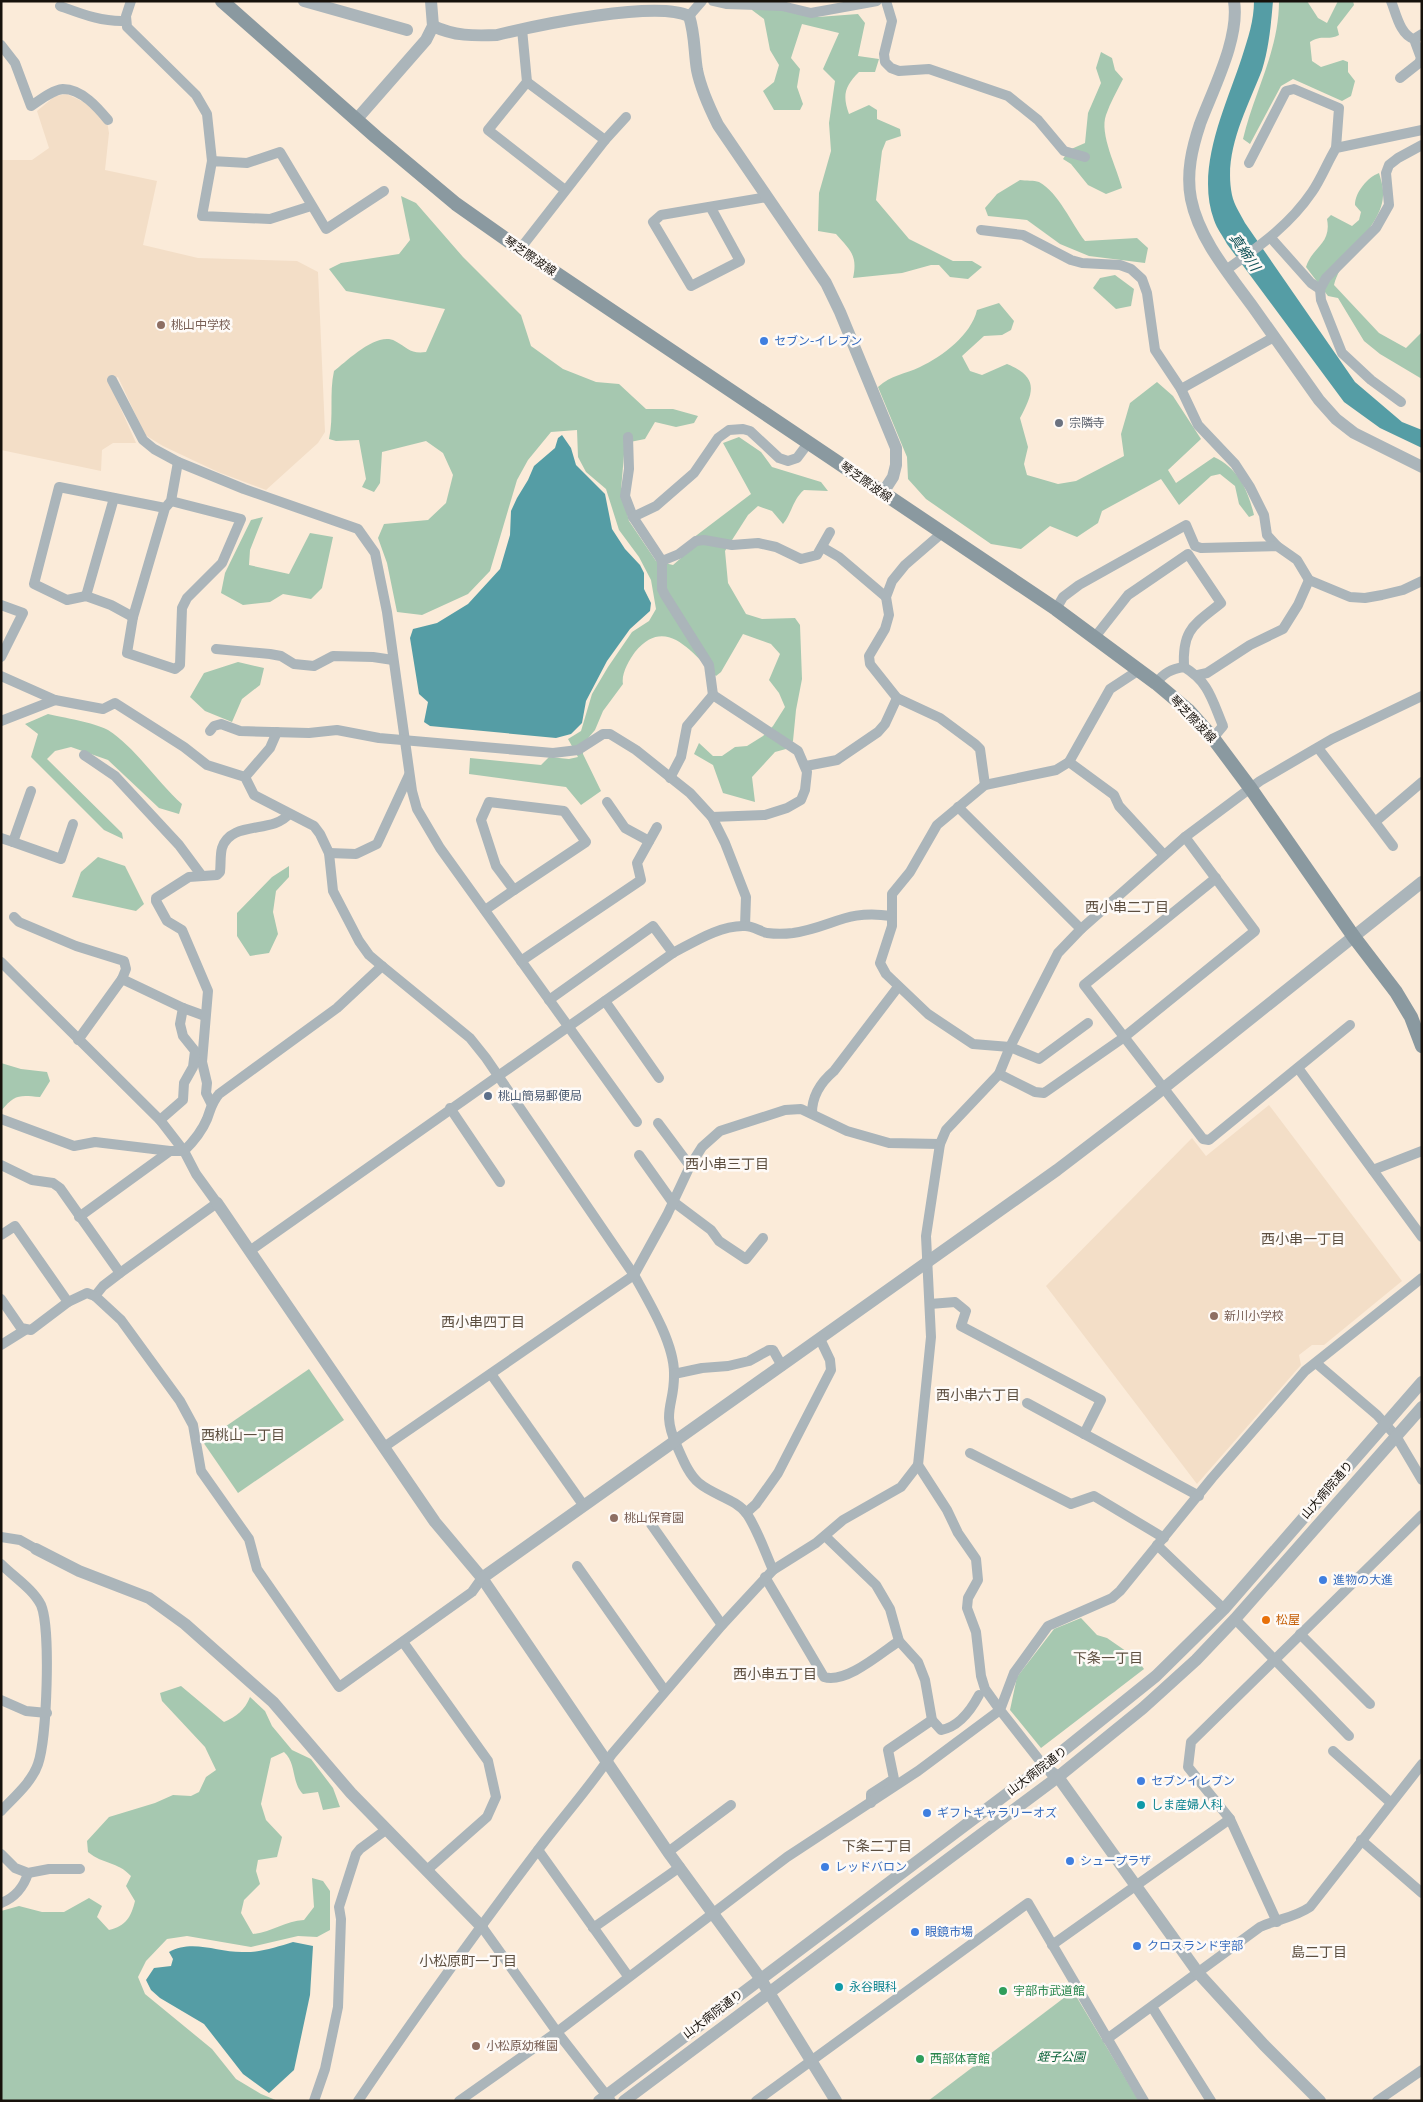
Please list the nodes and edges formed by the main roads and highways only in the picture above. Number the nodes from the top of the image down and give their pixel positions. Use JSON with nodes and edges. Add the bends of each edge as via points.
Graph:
{"nodes":[{"id":1,"x":224,"y":2,"type":"edge"},
{"id":2,"x":1422,"y":1046,"type":"edge"}],
"edges":[{"from":1,"to":2,"type":"main road","name":"琴芝際波線","via":[[456,204],[1056,609],[1188,710],[1251,789],[1396,992]]}]}
